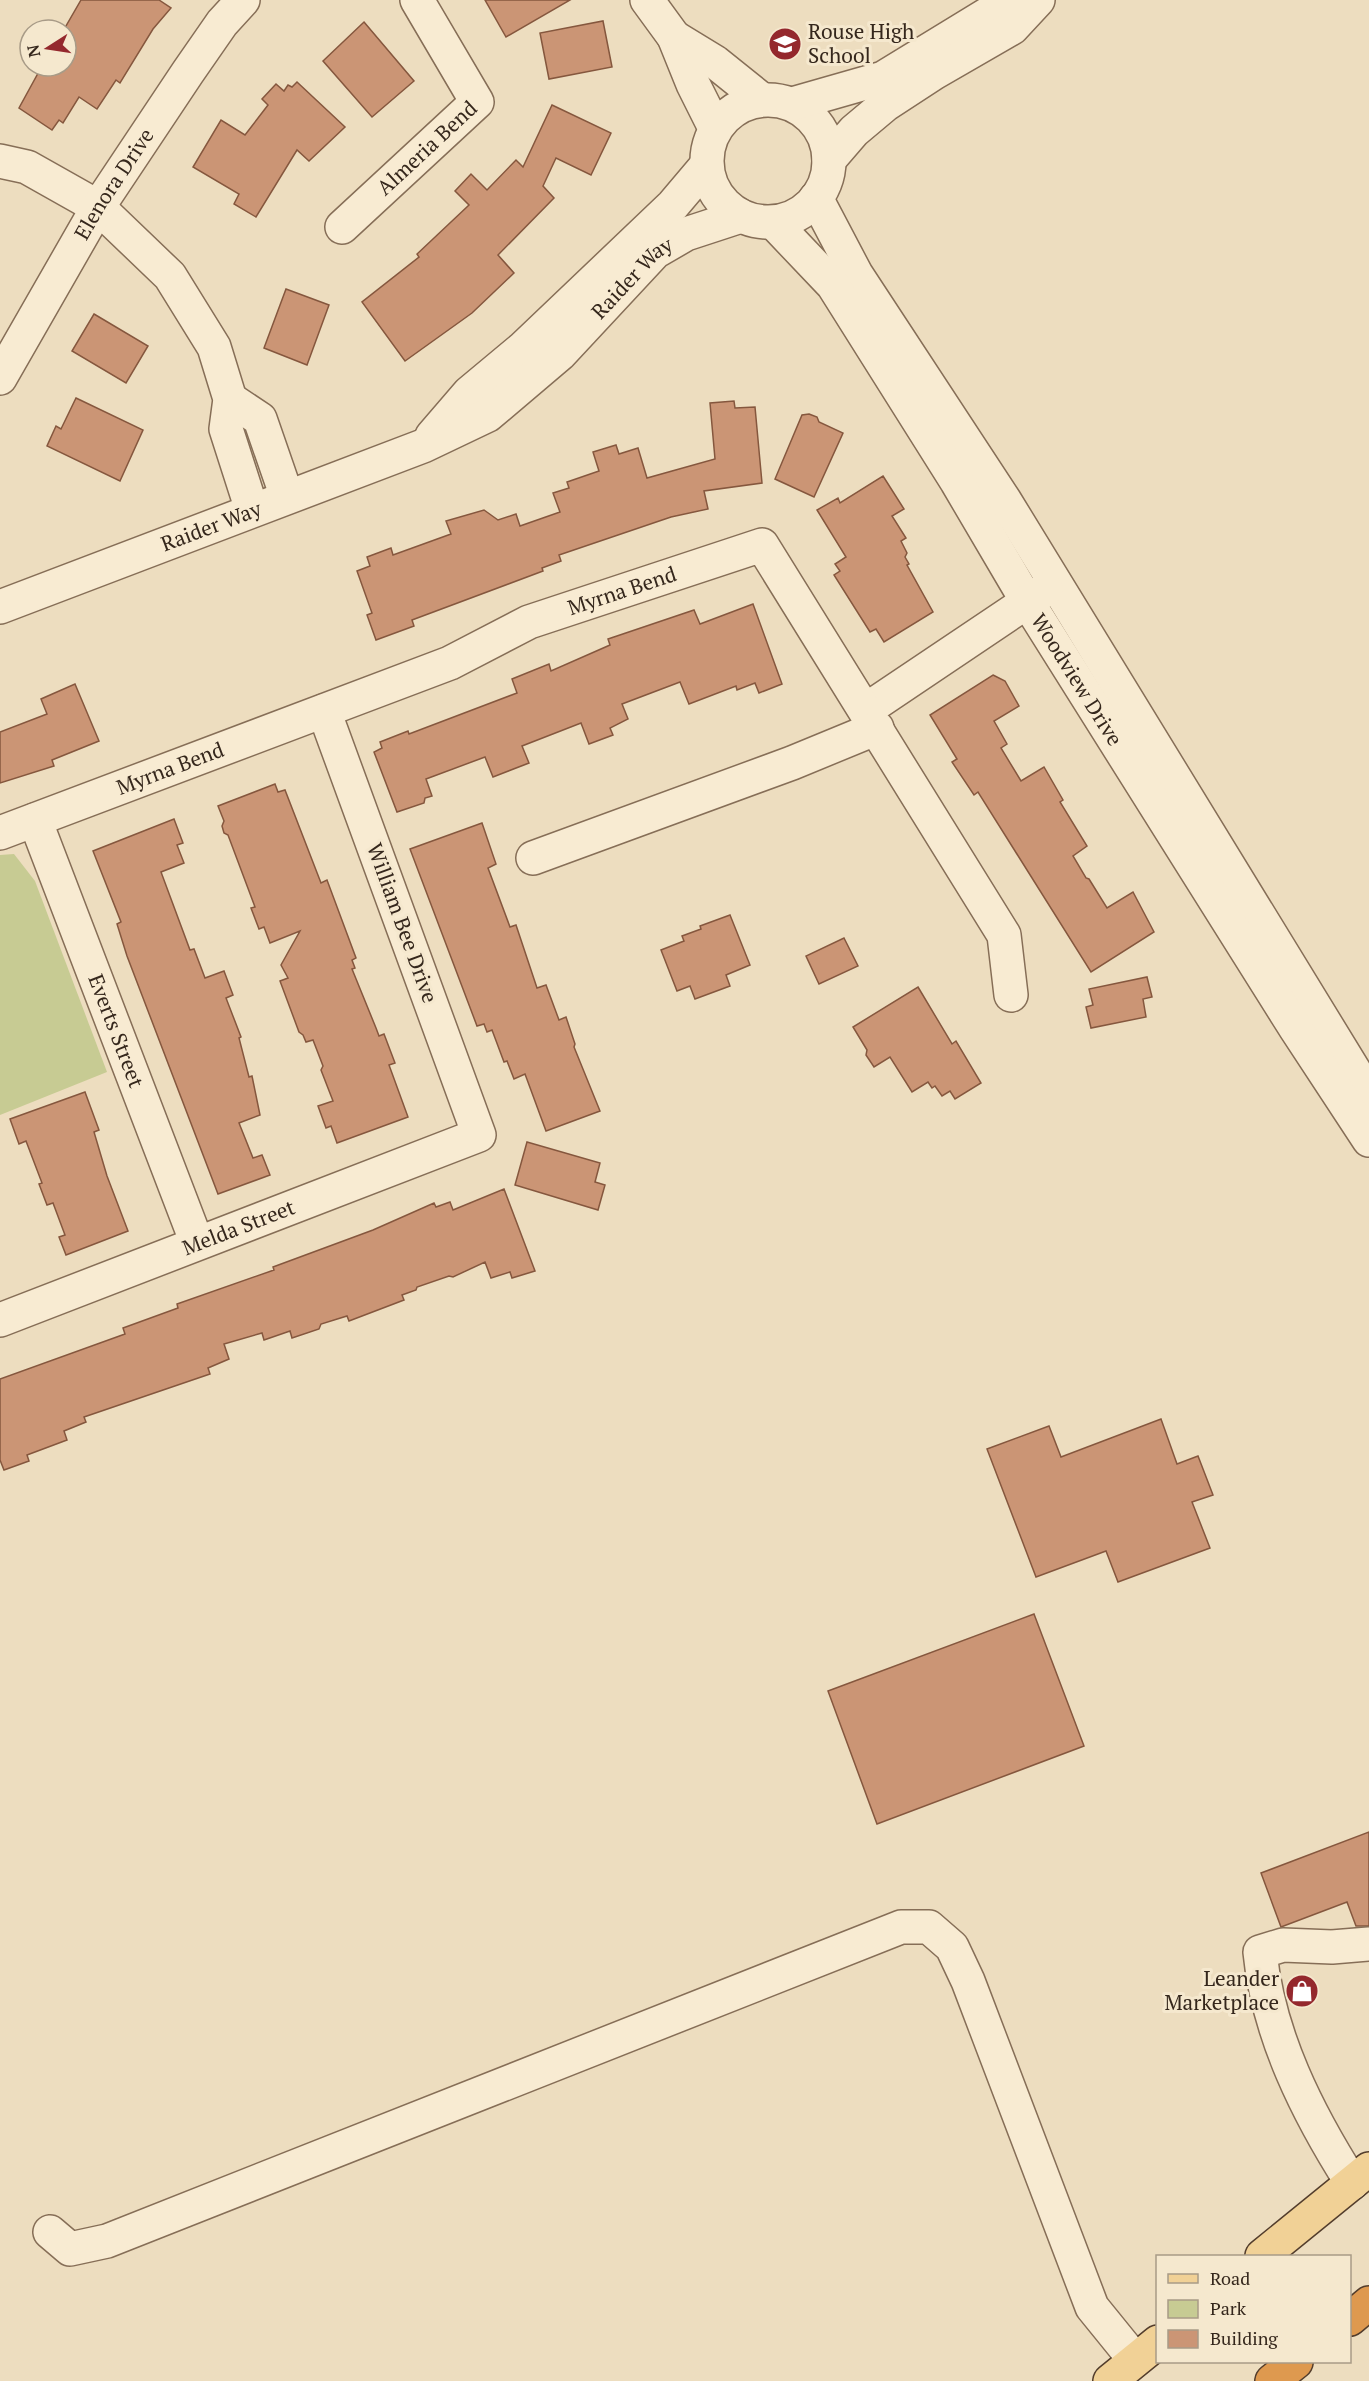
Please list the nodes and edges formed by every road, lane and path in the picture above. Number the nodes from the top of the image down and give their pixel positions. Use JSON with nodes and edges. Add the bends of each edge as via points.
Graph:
{"nodes":[{"id":1,"x":243,"y":0,"type":"edge"},
{"id":2,"x":417,"y":0,"type":"edge"},
{"id":3,"x":647,"y":0,"type":"edge"},
{"id":4,"x":1037,"y":0,"type":"edge"},
{"id":5,"x":965,"y":12,"type":"edge"},
{"id":6,"x":674,"y":36,"type":"junction"},
{"id":7,"x":776,"y":102,"type":"junction"},
{"id":8,"x":716,"y":128,"type":"junction"},
{"id":9,"x":829,"y":160,"type":"junction"},
{"id":10,"x":0,"y":161,"type":"edge"},
{"id":11,"x":706,"y":166,"type":"junction"},
{"id":12,"x":816,"y":198,"type":"junction"},
{"id":13,"x":98,"y":207,"type":"junction"},
{"id":14,"x":741,"y":216,"type":"junction"},
{"id":15,"x":775,"y":224,"type":"junction"},
{"id":16,"x":342,"y":227,"type":"dead end"},
{"id":17,"x":0,"y":378,"type":"edge"},
{"id":18,"x":230,"y":399,"type":"junction"},
{"id":19,"x":423,"y":446,"type":"junction"},
{"id":20,"x":287,"y":496,"type":"junction"},
{"id":21,"x":252,"y":510,"type":"junction"},
{"id":22,"x":1055,"y":583,"type":"junction"},
{"id":23,"x":1027,"y":601,"type":"junction"},
{"id":24,"x":0,"y":607,"type":"edge"},
{"id":25,"x":324,"y":711,"type":"junction"},
{"id":26,"x":871,"y":719,"type":"junction"},
{"id":27,"x":34,"y":820,"type":"junction"},
{"id":28,"x":0,"y":833,"type":"edge"},
{"id":29,"x":533,"y":858,"type":"dead end"},
{"id":30,"x":1011,"y":995,"type":"dead end"},
{"id":31,"x":1309,"y":1023,"type":"junction"},
{"id":32,"x":1369,"y":1095,"type":"edge"},
{"id":33,"x":479,"y":1135,"type":"joint"},
{"id":34,"x":1369,"y":1140,"type":"edge"},
{"id":35,"x":197,"y":1243,"type":"junction"},
{"id":36,"x":0,"y":1320,"type":"edge"},
{"id":37,"x":1369,"y":1944,"type":"edge"},
{"id":38,"x":1361,"y":2176,"type":"edge"},
{"id":39,"x":50,"y":2232,"type":"dead end"},
{"id":40,"x":1263,"y":2255,"type":"edge"},
{"id":41,"x":1369,"y":2303,"type":"edge"},
{"id":42,"x":1351,"y":2318,"type":"edge"},
{"id":43,"x":1146,"y":2351,"type":"edge"},
{"id":44,"x":1294,"y":2363,"type":"edge"},
{"id":45,"x":1110,"y":2381,"type":"edge"},
{"id":46,"x":1272,"y":2381,"type":"edge"}],
"edges":[{"from":1,"to":13,"type":"street","name":"Elenora Drive","via":[[222,23]]},
{"from":2,"to":16,"type":"street","name":"Almeria Bend","via":[[477,102]]},
{"from":3,"to":6,"type":"street"},
{"from":4,"to":5,"type":"street"},
{"from":4,"to":9,"type":"street","via":[[1012,28],[885,105],[854,131]]},
{"from":5,"to":7,"type":"street","via":[[883,78]]},
{"from":6,"to":7,"type":"street"},
{"from":6,"to":8,"type":"street"},
{"from":7,"to":8,"type":"street","via":[[746,103],[729,113]]},
{"from":7,"to":9,"type":"street","via":[[816,124],[826,141]]},
{"from":8,"to":11,"type":"street","via":[[708,146]]},
{"from":9,"to":12,"type":"street","via":[[826,180]]},
{"from":10,"to":13,"type":"street","via":[[27,167]]},
{"from":11,"to":14,"type":"street","via":[[712,187],[724,204]]},
{"from":11,"to":19,"type":"street","name":"Raider Way","via":[[673,206],[523,348],[469,393]]},
{"from":12,"to":15,"type":"street","via":[[801,213]]},
{"from":12,"to":22,"type":"street","name":"Woodview Drive","via":[[856,274]]},
{"from":13,"to":17,"type":"street","name":"Elenora Drive"},
{"from":13,"to":18,"type":"street","via":[[171,276],[214,347]]},
{"from":14,"to":15,"type":"street"},
{"from":14,"to":19,"type":"street","name":"Raider Way","via":[[686,234],[654,252],[560,354],[488,415]]},
{"from":15,"to":23,"type":"street","name":"Woodview Drive","via":[[833,285]]},
{"from":18,"to":20,"type":"street","via":[[260,419]]},
{"from":18,"to":21,"type":"street","via":[[226,429]]},
{"from":19,"to":20,"type":"street","name":"Raider Way"},
{"from":20,"to":21,"type":"street","name":"Raider Way"},
{"from":21,"to":24,"type":"street","name":"Raider Way"},
{"from":22,"to":23,"type":"street"},
{"from":22,"to":31,"type":"street","name":"Woodview Drive"},
{"from":23,"to":26,"type":"street"},
{"from":23,"to":31,"type":"street","name":"Woodview Drive"},
{"from":25,"to":26,"type":"street","name":"Myrna Bend","via":[[450,663],[529,622],[762,545]]},
{"from":25,"to":27,"type":"street","name":"Myrna Bend"},
{"from":25,"to":33,"type":"street","name":"William Bee Drive"},
{"from":26,"to":29,"type":"street","via":[[792,763]]},
{"from":26,"to":30,"type":"street","name":"Myrna Bend","via":[[1004,935]]},
{"from":27,"to":28,"type":"street","name":"Myrna Bend"},
{"from":27,"to":35,"type":"street","name":"Everts Street"},
{"from":31,"to":32,"type":"street","name":"Woodview Drive"},
{"from":31,"to":34,"type":"street","name":"Woodview Drive"},
{"from":33,"to":35,"type":"street","name":"Melda Street"},
{"from":35,"to":36,"type":"street","name":"Melda Street"},
{"from":37,"to":38,"type":"street","via":[[1283,1944],[1260,1952],[1263,1979],[1283,2047],[1321,2134]]},
{"from":38,"to":40,"type":"main road"},
{"from":39,"to":43,"type":"street","via":[[70,2249],[107,2241],[901,1927],[929,1927],[952,1947],[968,1981],[1092,2307]]},
{"from":41,"to":42,"type":"highway"},
{"from":43,"to":45,"type":"main road"},
{"from":44,"to":46,"type":"highway"}]}
